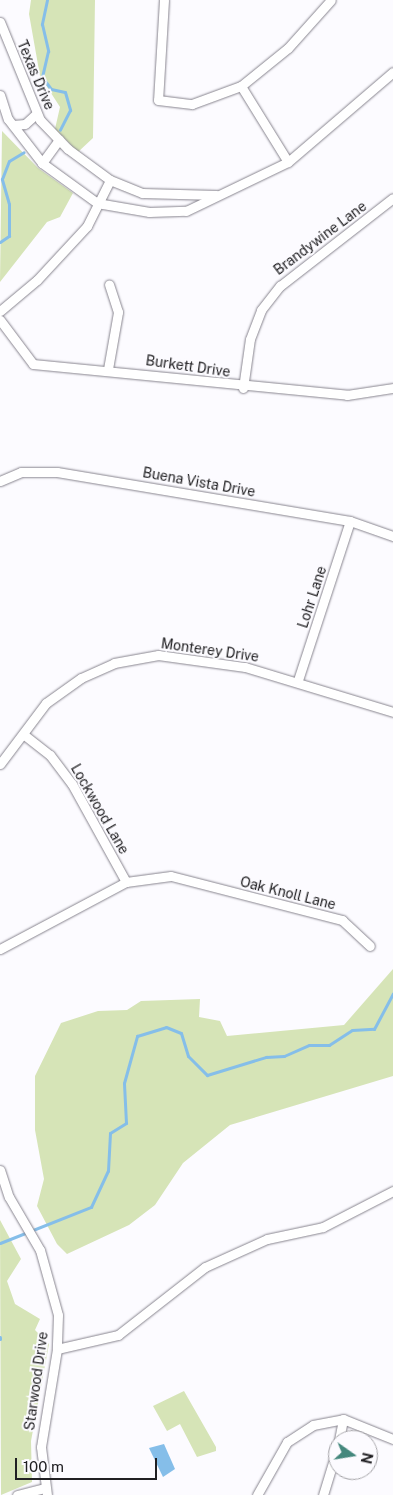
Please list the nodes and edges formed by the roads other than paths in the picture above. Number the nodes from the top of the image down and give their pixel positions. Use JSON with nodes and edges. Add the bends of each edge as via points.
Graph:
{"nodes":[{"id":1,"x":164,"y":0,"type":"edge"},
{"id":2,"x":331,"y":0,"type":"edge"},
{"id":3,"x":0,"y":22,"type":"edge"},
{"id":4,"x":9,"y":48,"type":"junction"},
{"id":5,"x":0,"y":52,"type":"edge"},
{"id":6,"x":393,"y":72,"type":"edge"},
{"id":7,"x":241,"y":86,"type":"junction"},
{"id":8,"x":0,"y":95,"type":"edge"},
{"id":9,"x":36,"y":114,"type":"junction"},
{"id":10,"x":13,"y":125,"type":"junction"},
{"id":11,"x":59,"y":140,"type":"junction"},
{"id":12,"x":288,"y":162,"type":"junction"},
{"id":13,"x":42,"y":163,"type":"junction"},
{"id":14,"x":110,"y":180,"type":"junction"},
{"id":15,"x":216,"y":195,"type":"junction"},
{"id":16,"x":393,"y":198,"type":"edge"},
{"id":17,"x":97,"y":203,"type":"junction"},
{"id":18,"x":109,"y":284,"type":"dead end"},
{"id":19,"x":0,"y":311,"type":"edge"},
{"id":20,"x":0,"y":320,"type":"edge"},
{"id":21,"x":108,"y":369,"type":"junction"},
{"id":22,"x":243,"y":388,"type":"junction"},
{"id":23,"x":393,"y":388,"type":"edge"},
{"id":24,"x":0,"y":481,"type":"edge"},
{"id":25,"x":350,"y":522,"type":"junction"},
{"id":26,"x":393,"y":536,"type":"edge"},
{"id":27,"x":298,"y":680,"type":"junction"},
{"id":28,"x":393,"y":712,"type":"edge"},
{"id":29,"x":23,"y":734,"type":"junction"},
{"id":30,"x":0,"y":764,"type":"edge"},
{"id":31,"x":126,"y":882,"type":"junction"},
{"id":32,"x":370,"y":946,"type":"dead end"},
{"id":33,"x":0,"y":949,"type":"edge"},
{"id":34,"x":0,"y":1170,"type":"edge"},
{"id":35,"x":392,"y":1194,"type":"edge"},
{"id":36,"x":9,"y":1197,"type":"junction"},
{"id":37,"x":0,"y":1201,"type":"edge"},
{"id":38,"x":58,"y":1349,"type":"junction"},
{"id":39,"x":343,"y":1419,"type":"junction"},
{"id":40,"x":341,"y":1430,"type":"edge"},
{"id":41,"x":393,"y":1439,"type":"edge"},
{"id":42,"x":328,"y":1479,"type":"edge"},
{"id":43,"x":46,"y":1492,"type":"edge"},
{"id":44,"x":17,"y":1495,"type":"edge"},
{"id":45,"x":257,"y":1495,"type":"edge"},
{"id":46,"x":323,"y":1495,"type":"edge"}],
"edges":[{"from":1,"to":7,"type":"street","via":[[158,100],[192,104]]},
{"from":2,"to":7,"type":"street","via":[[288,48]]},
{"from":3,"to":4,"type":"street","name":"Texas Drive"},
{"from":4,"to":5,"type":"street"},
{"from":4,"to":9,"type":"street","name":"Texas Drive"},
{"from":6,"to":12,"type":"street","name":"Texas Drive"},
{"from":7,"to":12,"type":"street"},
{"from":8,"to":10,"type":"street","name":"Texas Drive"},
{"from":9,"to":10,"type":"street","via":[[25,124]]},
{"from":9,"to":11,"type":"street","name":"Texas Drive"},
{"from":10,"to":13,"type":"street","name":"Texas Drive"},
{"from":11,"to":13,"type":"street"},
{"from":11,"to":14,"type":"street","name":"Texas Drive"},
{"from":12,"to":15,"type":"street","name":"Texas Drive"},
{"from":13,"to":17,"type":"street","name":"Texas Drive"},
{"from":14,"to":15,"type":"street","name":"Texas Drive","via":[[142,193]]},
{"from":14,"to":17,"type":"street"},
{"from":15,"to":17,"type":"street","name":"Texas Drive","via":[[186,211],[150,212]]},
{"from":16,"to":22,"type":"street","name":"Brandywine Lane","via":[[275,292],[261,310],[250,339]]},
{"from":17,"to":19,"type":"street","via":[[86,226],[37,280]]},
{"from":18,"to":21,"type":"street","via":[[118,312]]},
{"from":20,"to":21,"type":"street","name":"Burkett Drive","via":[[33,364]]},
{"from":21,"to":22,"type":"street","name":"Burkett Drive"},
{"from":22,"to":23,"type":"street","name":"Burkett Drive","via":[[347,395]]},
{"from":24,"to":25,"type":"street","name":"Buena Vista Drive","via":[[14,473],[45,471]]},
{"from":25,"to":26,"type":"street","name":"Buena Vista Drive"},
{"from":25,"to":27,"type":"street","name":"Lohr Lane"},
{"from":27,"to":28,"type":"street","name":"Monterey Drive"},
{"from":27,"to":29,"type":"street","name":"Monterey Drive","via":[[158,654],[114,663],[81,678],[46,703]]},
{"from":29,"to":30,"type":"street","name":"Monterey Drive"},
{"from":29,"to":31,"type":"street","name":"Lockwood Lane","via":[[50,755],[72,784]]},
{"from":31,"to":32,"type":"street","name":"Oak Knoll Lane","via":[[172,876],[204,881],[233,894],[342,920]]},
{"from":31,"to":33,"type":"street","name":"Oak Knoll Lane"},
{"from":34,"to":36,"type":"street","name":"Starwood Drive"},
{"from":35,"to":38,"type":"street","via":[[323,1228],[267,1239],[205,1267],[118,1335]]},
{"from":36,"to":37,"type":"street"},
{"from":36,"to":38,"type":"street","name":"Starwood Drive","via":[[40,1250],[58,1315]]},
{"from":38,"to":43,"type":"street","name":"Starwood Drive","via":[[41,1447]]},
{"from":39,"to":40,"type":"street"},
{"from":39,"to":41,"type":"street"},
{"from":39,"to":45,"type":"street","via":[[313,1425],[286,1442]]},
{"from":42,"to":46,"type":"street"},
{"from":43,"to":44,"type":"street","name":"Starwood Drive"}]}
